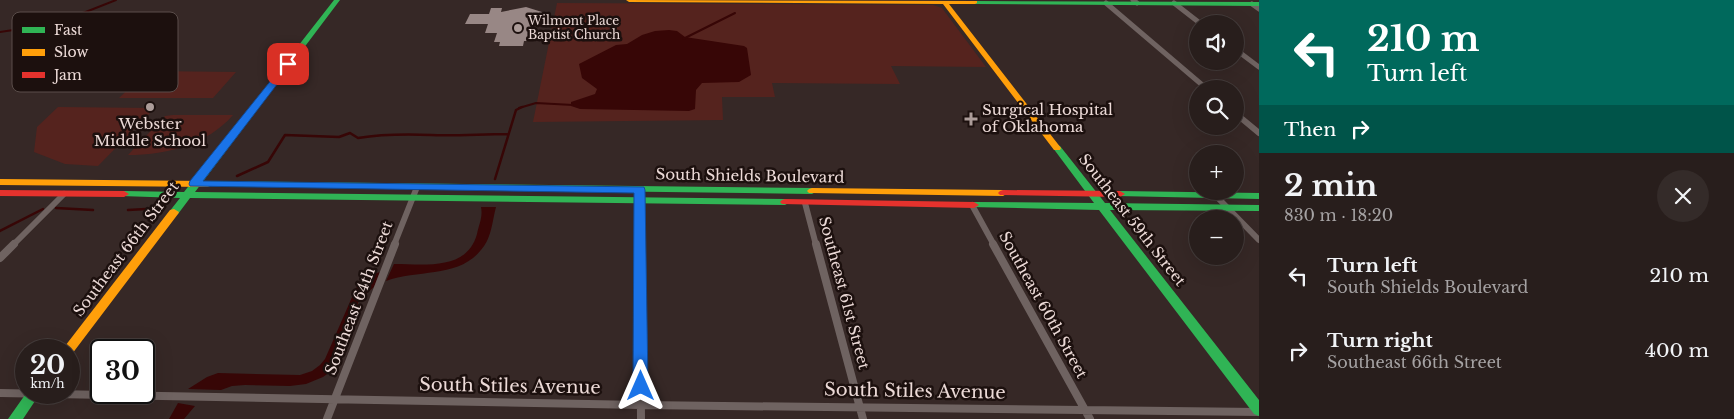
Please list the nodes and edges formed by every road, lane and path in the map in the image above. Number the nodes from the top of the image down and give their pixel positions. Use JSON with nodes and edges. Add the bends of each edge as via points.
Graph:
{"nodes":[{"id":1,"x":337,"y":0,"type":"edge"},
{"id":2,"x":629,"y":0,"type":"edge"},
{"id":3,"x":700,"y":0,"type":"edge"},
{"id":4,"x":943,"y":1,"type":"edge"},
{"id":5,"x":1135,"y":2,"type":"edge"},
{"id":6,"x":1212,"y":2,"type":"edge"},
{"id":7,"x":1106,"y":3,"type":"junction"},
{"id":8,"x":1174,"y":4,"type":"junction"},
{"id":9,"x":1257,"y":6,"type":"edge"},
{"id":10,"x":1189,"y":15,"type":"edge"},
{"id":11,"x":1244,"y":56,"type":"edge"},
{"id":12,"x":1259,"y":67,"type":"edge"},
{"id":13,"x":1196,"y":80,"type":"edge"},
{"id":14,"x":1244,"y":120,"type":"edge"},
{"id":15,"x":1259,"y":133,"type":"edge"},
{"id":16,"x":0,"y":182,"type":"edge"},
{"id":17,"x":194,"y":184,"type":"junction"},
{"id":18,"x":417,"y":187,"type":"junction"},
{"id":19,"x":640,"y":190,"type":"junction"},
{"id":20,"x":864,"y":192,"type":"junction"},
{"id":21,"x":0,"y":193,"type":"edge"},
{"id":22,"x":64,"y":194,"type":"junction"},
{"id":23,"x":1093,"y":194,"type":"junction"},
{"id":24,"x":185,"y":196,"type":"junction"},
{"id":25,"x":1189,"y":196,"type":"edge"},
{"id":26,"x":1244,"y":196,"type":"edge"},
{"id":27,"x":1259,"y":196,"type":"edge"},
{"id":28,"x":413,"y":198,"type":"junction"},
{"id":29,"x":1220,"y":200,"type":"edge"},
{"id":30,"x":640,"y":201,"type":"junction"},
{"id":31,"x":805,"y":203,"type":"junction"},
{"id":32,"x":868,"y":204,"type":"junction"},
{"id":33,"x":972,"y":205,"type":"junction"},
{"id":34,"x":1103,"y":206,"type":"junction"},
{"id":35,"x":1228,"y":207,"type":"junction"},
{"id":36,"x":1259,"y":208,"type":"edge"},
{"id":37,"x":1259,"y":240,"type":"edge"},
{"id":38,"x":0,"y":258,"type":"edge"},
{"id":39,"x":76,"y":339,"type":"edge"},
{"id":40,"x":0,"y":393,"type":"edge"},
{"id":41,"x":15,"y":393,"type":"edge"},
{"id":42,"x":80,"y":394,"type":"edge"},
{"id":43,"x":335,"y":399,"type":"junction"},
{"id":44,"x":27,"y":404,"type":"edge"},
{"id":45,"x":641,"y":405,"type":"junction"},
{"id":46,"x":860,"y":407,"type":"junction"},
{"id":47,"x":1258,"y":408,"type":"edge"},
{"id":48,"x":1084,"y":409,"type":"junction"},
{"id":49,"x":15,"y":419,"type":"edge"},
{"id":50,"x":327,"y":419,"type":"edge"},
{"id":51,"x":641,"y":419,"type":"edge"},
{"id":52,"x":863,"y":419,"type":"edge"},
{"id":53,"x":1090,"y":419,"type":"edge"}],
"edges":[{"from":1,"to":17,"type":"main road","name":"Southeast 66th Street"},
{"from":2,"to":3,"type":"main road"},
{"from":3,"to":4,"type":"main road"},
{"from":4,"to":7,"type":"main road"},
{"from":4,"to":23,"type":"main road","name":"Southeast 59th Street"},
{"from":5,"to":7,"type":"main road"},
{"from":5,"to":8,"type":"main road"},
{"from":6,"to":8,"type":"main road"},
{"from":6,"to":9,"type":"main road"},
{"from":7,"to":13,"type":"street"},
{"from":8,"to":10,"type":"street"},
{"from":11,"to":12,"type":"street"},
{"from":14,"to":15,"type":"street"},
{"from":16,"to":17,"type":"main road","name":"South Shields Boulevard"},
{"from":17,"to":18,"type":"main road","name":"South Shields Boulevard"},
{"from":17,"to":24,"type":"main road","name":"Southeast 66th Street"},
{"from":18,"to":19,"type":"main road","name":"South Shields Boulevard"},
{"from":18,"to":28,"type":"street","name":"Southeast 64th Street"},
{"from":19,"to":20,"type":"main road","name":"South Shields Boulevard"},
{"from":19,"to":30,"type":"street"},
{"from":20,"to":23,"type":"main road","name":"South Shields Boulevard"},
{"from":20,"to":32,"type":"main road"},
{"from":21,"to":22,"type":"main road","name":"South Shields Boulevard"},
{"from":22,"to":24,"type":"main road","name":"South Shields Boulevard"},
{"from":22,"to":38,"type":"street"},
{"from":23,"to":25,"type":"main road","name":"South Shields Boulevard"},
{"from":23,"to":34,"type":"main road","name":"Southeast 59th Street"},
{"from":24,"to":28,"type":"main road","name":"South Shields Boulevard"},
{"from":24,"to":39,"type":"main road","name":"Southeast 66th Street"},
{"from":26,"to":27,"type":"main road","name":"South Shields Boulevard"},
{"from":28,"to":30,"type":"main road","name":"South Shields Boulevard"},
{"from":28,"to":43,"type":"street","name":"Southeast 64th Street"},
{"from":29,"to":35,"type":"street"},
{"from":30,"to":31,"type":"main road","name":"South Shields Boulevard"},
{"from":30,"to":45,"type":"street"},
{"from":31,"to":32,"type":"main road","name":"South Shields Boulevard"},
{"from":31,"to":46,"type":"street","name":"Southeast 61st Street"},
{"from":32,"to":33,"type":"main road","name":"South Shields Boulevard"},
{"from":33,"to":34,"type":"main road","name":"South Shields Boulevard"},
{"from":33,"to":48,"type":"street","name":"Southeast 60th Street"},
{"from":34,"to":35,"type":"main road","name":"South Shields Boulevard"},
{"from":34,"to":47,"type":"main road","name":"Southeast 59th Street"},
{"from":35,"to":36,"type":"main road","name":"South Shields Boulevard"},
{"from":35,"to":37,"type":"street"},
{"from":40,"to":41,"type":"street","name":"South Stiles Avenue"},
{"from":42,"to":43,"type":"street","name":"South Stiles Avenue"},
{"from":43,"to":45,"type":"street","name":"South Stiles Avenue"},
{"from":43,"to":50,"type":"street","name":"Southeast 64th Street"},
{"from":44,"to":49,"type":"main road"},
{"from":45,"to":46,"type":"street","name":"South Stiles Avenue"},
{"from":45,"to":51,"type":"street"},
{"from":46,"to":48,"type":"street","name":"South Stiles Avenue"},
{"from":46,"to":52,"type":"street","name":"Southeast 61st Street"},
{"from":47,"to":48,"type":"street","name":"South Stiles Avenue"},
{"from":48,"to":53,"type":"street","name":"Southeast 60th Street"}]}
